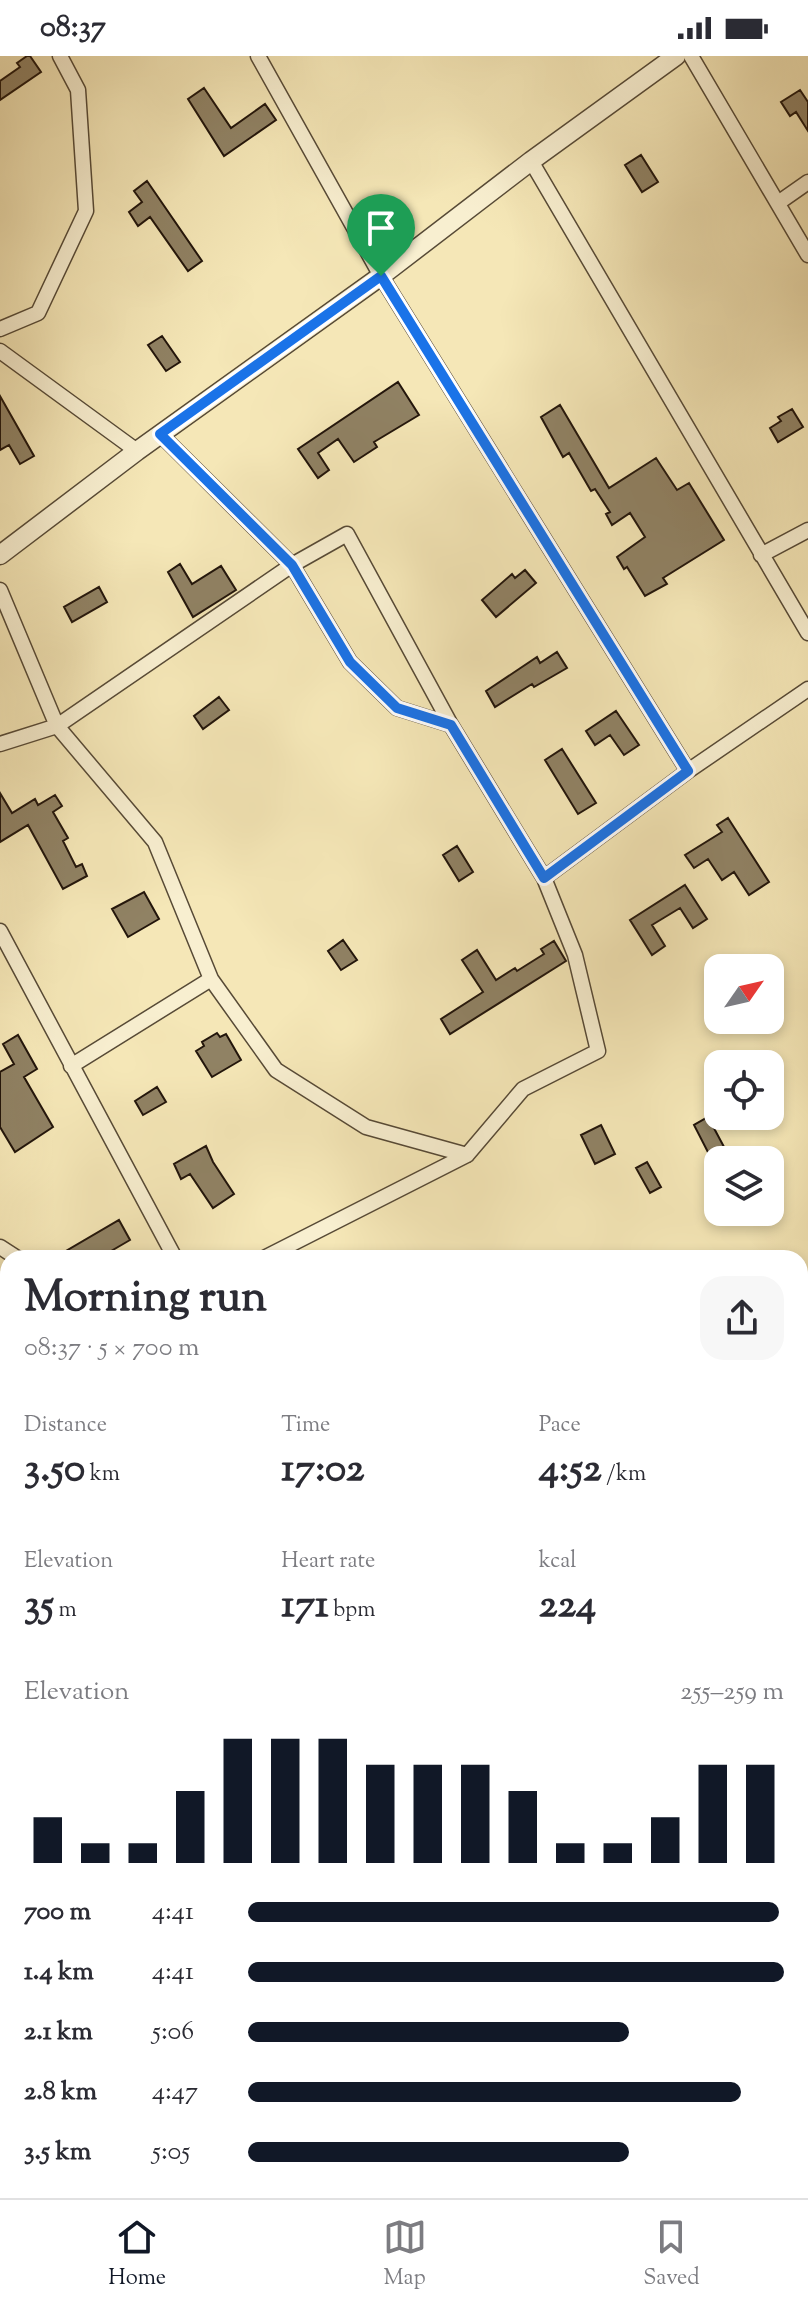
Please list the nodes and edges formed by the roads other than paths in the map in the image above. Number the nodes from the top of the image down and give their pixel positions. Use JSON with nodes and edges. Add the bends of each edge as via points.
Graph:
{"nodes":[{"id":1,"x":60,"y":56,"type":"edge"},
{"id":2,"x":258,"y":56,"type":"edge"},
{"id":3,"x":676,"y":56,"type":"edge"},
{"id":4,"x":691,"y":56,"type":"edge"},
{"id":5,"x":531,"y":161,"type":"junction"},
{"id":6,"x":808,"y":182,"type":"edge"},
{"id":7,"x":778,"y":203,"type":"junction"},
{"id":8,"x":808,"y":255,"type":"edge"},
{"id":9,"x":381,"y":276,"type":"junction"},
{"id":10,"x":0,"y":329,"type":"edge"},
{"id":11,"x":0,"y":351,"type":"edge"},
{"id":12,"x":160,"y":434,"type":"junction"},
{"id":13,"x":137,"y":451,"type":"junction"},
{"id":14,"x":808,"y":530,"type":"edge"},
{"id":15,"x":0,"y":555,"type":"edge"},
{"id":16,"x":761,"y":555,"type":"junction"},
{"id":17,"x":292,"y":565,"type":"junction"},
{"id":18,"x":0,"y":590,"type":"edge"},
{"id":19,"x":808,"y":633,"type":"edge"},
{"id":20,"x":808,"y":689,"type":"edge"},
{"id":21,"x":451,"y":725,"type":"junction"},
{"id":22,"x":57,"y":726,"type":"junction"},
{"id":23,"x":0,"y":744,"type":"edge"},
{"id":24,"x":688,"y":771,"type":"junction"},
{"id":25,"x":544,"y":878,"type":"junction"},
{"id":26,"x":0,"y":931,"type":"edge"},
{"id":27,"x":211,"y":979,"type":"junction"},
{"id":28,"x":71,"y":1066,"type":"junction"},
{"id":29,"x":467,"y":1155,"type":"junction"},
{"id":30,"x":171,"y":1250,"type":"edge"},
{"id":31,"x":280,"y":1250,"type":"edge"}],
"edges":[{"from":1,"to":10,"type":"street","via":[[78,90],[86,211],[38,313]]},
{"from":2,"to":9,"type":"street"},
{"from":3,"to":5,"type":"street"},
{"from":4,"to":7,"type":"street"},
{"from":5,"to":9,"type":"street"},
{"from":5,"to":16,"type":"street"},
{"from":6,"to":7,"type":"street"},
{"from":7,"to":8,"type":"street"},
{"from":9,"to":12,"type":"street"},
{"from":9,"to":24,"type":"street"},
{"from":11,"to":13,"type":"street"},
{"from":12,"to":13,"type":"street"},
{"from":12,"to":17,"type":"street"},
{"from":13,"to":15,"type":"street"},
{"from":14,"to":16,"type":"street"},
{"from":16,"to":19,"type":"street"},
{"from":17,"to":21,"type":"street","via":[[350,662],[397,708]]},
{"from":17,"to":21,"type":"street","via":[[347,534]]},
{"from":17,"to":22,"type":"street"},
{"from":18,"to":22,"type":"street"},
{"from":20,"to":24,"type":"street"},
{"from":21,"to":25,"type":"street"},
{"from":22,"to":23,"type":"street"},
{"from":22,"to":27,"type":"street","via":[[155,842]]},
{"from":24,"to":25,"type":"street"},
{"from":25,"to":29,"type":"street","via":[[575,955],[598,1051],[523,1089]]},
{"from":26,"to":28,"type":"street"},
{"from":27,"to":28,"type":"street"},
{"from":27,"to":29,"type":"street","via":[[276,1070],[366,1127]]},
{"from":28,"to":30,"type":"street"},
{"from":29,"to":31,"type":"street"}]}
